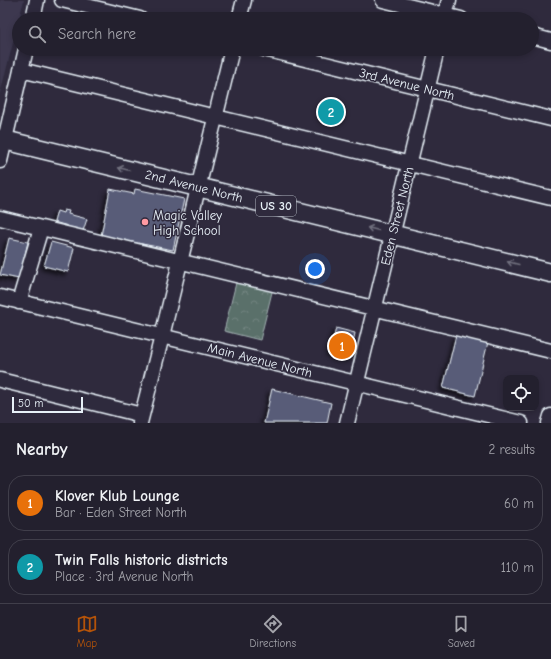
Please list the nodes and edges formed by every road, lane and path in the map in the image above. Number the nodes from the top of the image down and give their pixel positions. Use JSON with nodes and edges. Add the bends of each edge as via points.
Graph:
{"nodes":[{"id":1,"x":38,"y":0,"type":"edge"},
{"id":2,"x":62,"y":0,"type":"edge"},
{"id":3,"x":244,"y":0,"type":"edge"},
{"id":4,"x":383,"y":0,"type":"edge"},
{"id":5,"x":449,"y":0,"type":"edge"},
{"id":6,"x":35,"y":12,"type":"edge"},
{"id":7,"x":111,"y":12,"type":"edge"},
{"id":8,"x":241,"y":12,"type":"edge"},
{"id":9,"x":427,"y":12,"type":"edge"},
{"id":10,"x":446,"y":12,"type":"edge"},
{"id":11,"x":539,"y":38,"type":"edge"},
{"id":12,"x":551,"y":41,"type":"edge"},
{"id":13,"x":24,"y":56,"type":"edge"},
{"id":14,"x":230,"y":56,"type":"edge"},
{"id":15,"x":293,"y":56,"type":"edge"},
{"id":16,"x":435,"y":56,"type":"edge"},
{"id":17,"x":21,"y":70,"type":"junction"},
{"id":18,"x":428,"y":89,"type":"junction"},
{"id":19,"x":215,"y":117,"type":"junction"},
{"id":20,"x":551,"y":119,"type":"edge"},
{"id":21,"x":2,"y":140,"type":"edge"},
{"id":22,"x":0,"y":161,"type":"edge"},
{"id":23,"x":410,"y":164,"type":"junction"},
{"id":24,"x":198,"y":187,"type":"junction"},
{"id":25,"x":551,"y":198,"type":"edge"},
{"id":26,"x":0,"y":218,"type":"edge"},
{"id":27,"x":41,"y":228,"type":"junction"},
{"id":28,"x":393,"y":234,"type":"junction"},
{"id":29,"x":180,"y":261,"type":"junction"},
{"id":30,"x":551,"y":272,"type":"edge"},
{"id":31,"x":0,"y":297,"type":"edge"},
{"id":32,"x":19,"y":302,"type":"junction"},
{"id":33,"x":375,"y":308,"type":"junction"},
{"id":34,"x":162,"y":336,"type":"junction"},
{"id":35,"x":551,"y":351,"type":"edge"},
{"id":36,"x":0,"y":380,"type":"edge"},
{"id":37,"x":357,"y":383,"type":"junction"},
{"id":38,"x":551,"y":416,"type":"edge"},
{"id":39,"x":141,"y":419,"type":"edge"},
{"id":40,"x":347,"y":423,"type":"edge"},
{"id":41,"x":521,"y":423,"type":"edge"},
{"id":42,"x":549,"y":423,"type":"edge"}],
"edges":[{"from":1,"to":6,"type":"street"},
{"from":2,"to":7,"type":"street"},
{"from":3,"to":8,"type":"street"},
{"from":4,"to":9,"type":"street"},
{"from":5,"to":10,"type":"street"},
{"from":11,"to":12,"type":"street"},
{"from":13,"to":17,"type":"street"},
{"from":14,"to":19,"type":"street"},
{"from":15,"to":18,"type":"street","name":"3rd Avenue North"},
{"from":16,"to":18,"type":"street","name":"Eden Street North"},
{"from":17,"to":19,"type":"street"},
{"from":17,"to":21,"type":"street"},
{"from":18,"to":20,"type":"street","name":"3rd Avenue North"},
{"from":18,"to":23,"type":"street","name":"Eden Street North"},
{"from":19,"to":23,"type":"street"},
{"from":19,"to":24,"type":"street"},
{"from":21,"to":22,"type":"street"},
{"from":24,"to":21,"type":"main road","name":"2nd Avenue North","number":"US 30","one_way":true},
{"from":23,"to":25,"type":"street"},
{"from":23,"to":28,"type":"street","name":"Eden Street North"},
{"from":28,"to":24,"type":"main road","name":"2nd Avenue North","number":"US 30","one_way":true},
{"from":24,"to":29,"type":"street"},
{"from":26,"to":27,"type":"street"},
{"from":27,"to":29,"type":"street"},
{"from":27,"to":32,"type":"street"},
{"from":30,"to":28,"type":"main road","name":"2nd Avenue North","number":"US 30","one_way":true},
{"from":28,"to":33,"type":"street","name":"Eden Street North"},
{"from":29,"to":33,"type":"street"},
{"from":29,"to":34,"type":"street"},
{"from":31,"to":32,"type":"street","name":"Main Avenue North"},
{"from":32,"to":34,"type":"street","name":"Main Avenue North"},
{"from":33,"to":35,"type":"street"},
{"from":33,"to":37,"type":"street","name":"Eden Street North"},
{"from":34,"to":37,"type":"street","name":"Main Avenue North"},
{"from":34,"to":39,"type":"street"},
{"from":36,"to":39,"type":"street"},
{"from":37,"to":40,"type":"street","name":"Eden Street North"},
{"from":37,"to":41,"type":"street","name":"Main Avenue North"},
{"from":38,"to":42,"type":"street"}]}
